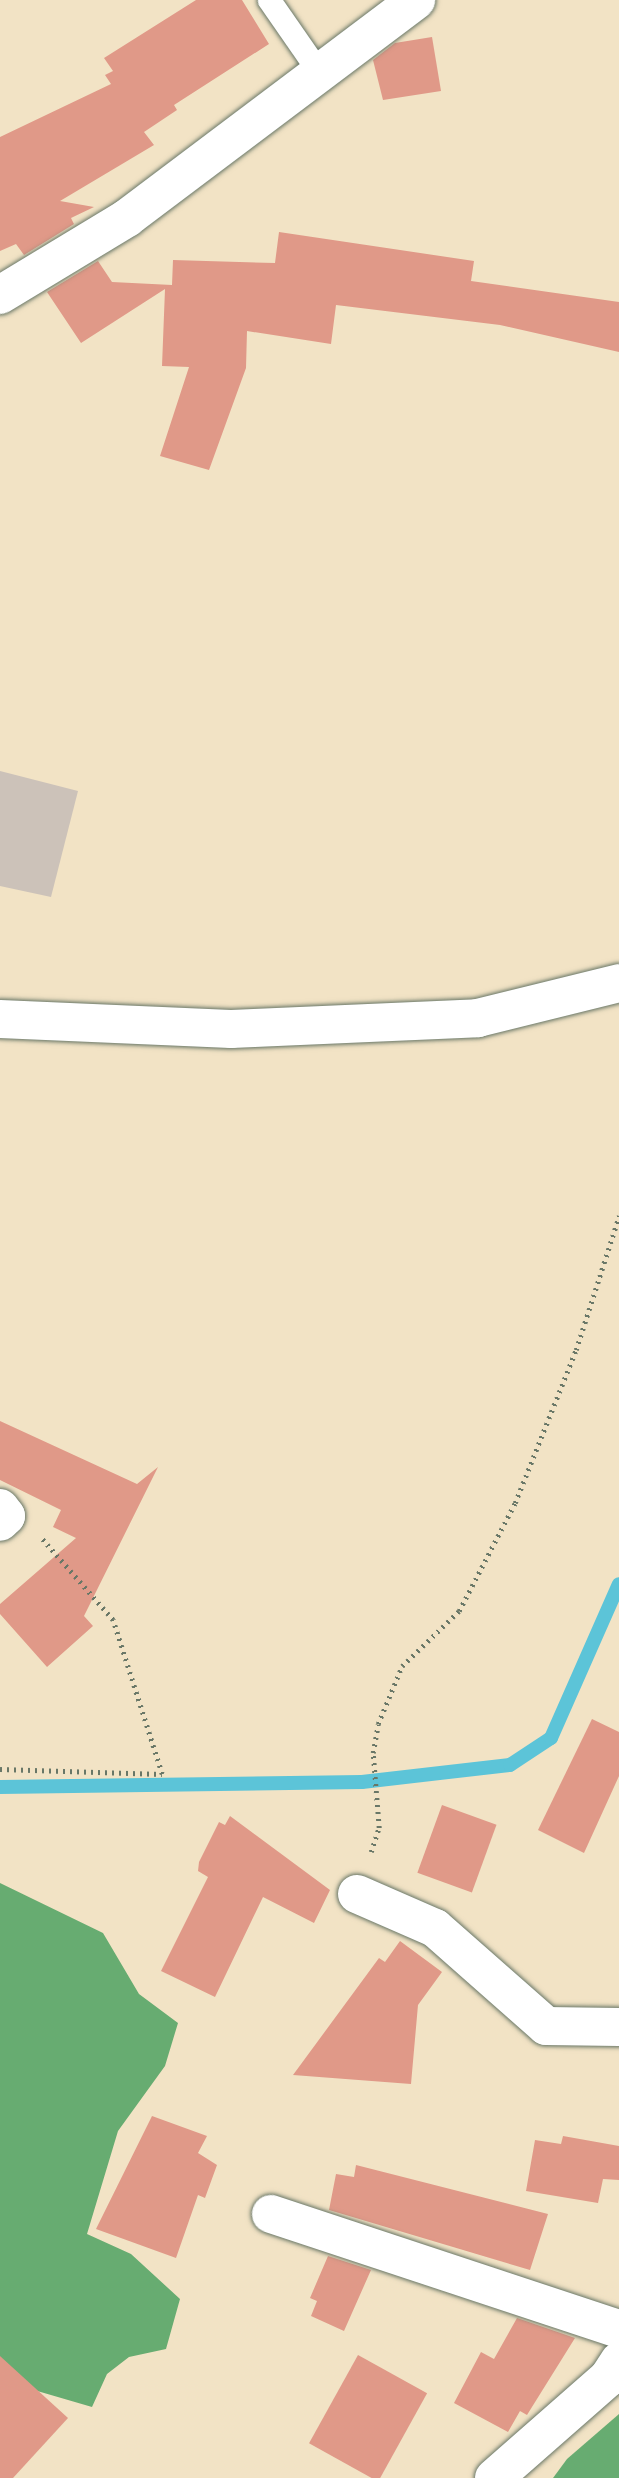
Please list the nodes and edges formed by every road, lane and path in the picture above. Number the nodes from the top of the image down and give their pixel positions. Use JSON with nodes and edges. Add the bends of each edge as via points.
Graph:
{"nodes":[{"id":1,"x":269,"y":0,"type":"edge"},
{"id":2,"x":416,"y":0,"type":"edge"},
{"id":3,"x":319,"y":72,"type":"junction"},
{"id":4,"x":0,"y":295,"type":"edge"},
{"id":5,"x":619,"y":983,"type":"edge"},
{"id":6,"x":0,"y":1019,"type":"edge"},
{"id":7,"x":619,"y":1216,"type":"edge"},
{"id":8,"x":2,"y":1515,"type":"edge"},
{"id":9,"x":0,"y":1769,"type":"edge"},
{"id":10,"x":357,"y":1894,"type":"joint"},
{"id":11,"x":619,"y":2027,"type":"edge"},
{"id":12,"x":271,"y":2214,"type":"dead end"},
{"id":13,"x":619,"y":2329,"type":"edge"},
{"id":14,"x":619,"y":2361,"type":"edge"},
{"id":15,"x":494,"y":2478,"type":"edge"}],
"edges":[{"from":1,"to":3,"type":"lane"},
{"from":2,"to":3,"type":"street"},
{"from":3,"to":4,"type":"street","via":[[127,218]]},
{"from":5,"to":6,"type":"street","via":[[478,1018],[231,1029]]},
{"from":7,"to":10,"type":"path","via":[[576,1350],[514,1503],[459,1611],[402,1666],[373,1753],[379,1828]]},
{"from":8,"to":9,"type":"path","via":[[32,1528],[113,1620],[162,1774]]},
{"from":10,"to":11,"type":"street","via":[[435,1928],[546,2026]]},
{"from":12,"to":13,"type":"street"},
{"from":14,"to":15,"type":"street","via":[[608,2378]]}]}
